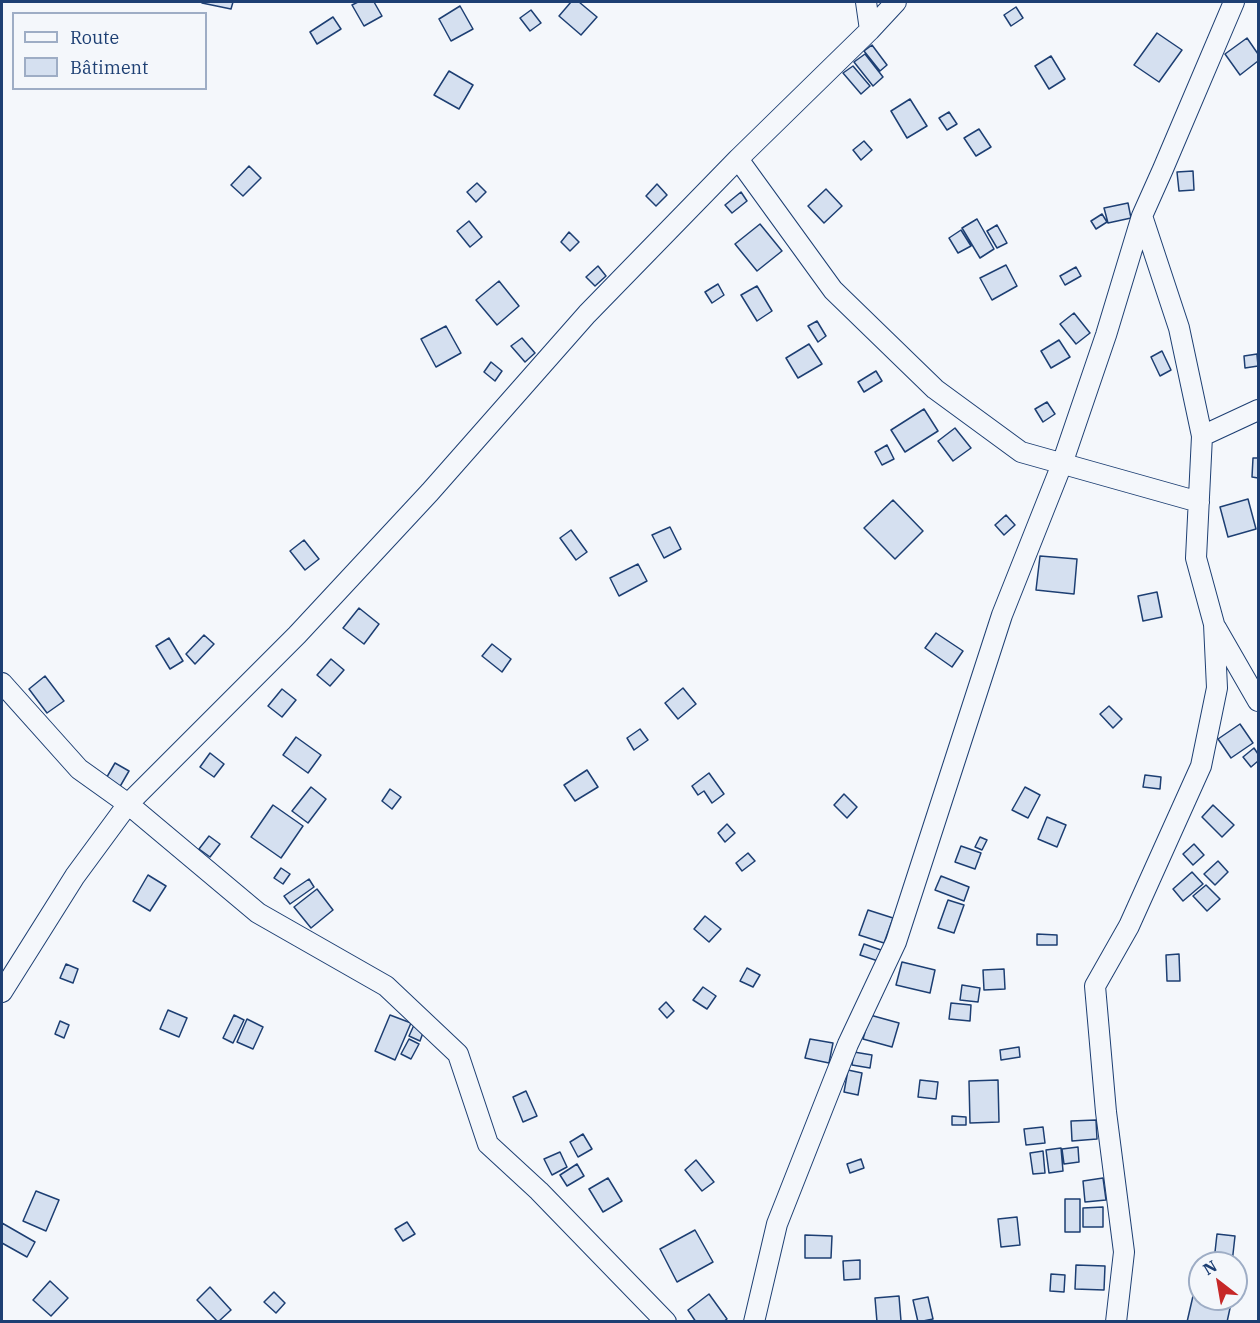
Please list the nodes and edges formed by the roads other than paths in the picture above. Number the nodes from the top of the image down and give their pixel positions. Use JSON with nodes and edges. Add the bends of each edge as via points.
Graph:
{"nodes":[{"id":1,"x":866,"y":2,"type":"edge"},
{"id":2,"x":896,"y":2,"type":"edge"},
{"id":3,"x":1234,"y":2,"type":"edge"},
{"id":4,"x":870,"y":30,"type":"junction"},
{"id":5,"x":738,"y":159,"type":"junction"},
{"id":6,"x":1142,"y":216,"type":"junction"},
{"id":7,"x":1258,"y":410,"type":"edge"},
{"id":8,"x":1202,"y":436,"type":"junction"},
{"id":9,"x":1062,"y":464,"type":"junction"},
{"id":10,"x":1199,"y":502,"type":"junction"},
{"id":11,"x":1214,"y":624,"type":"junction"},
{"id":12,"x":2,"y":683,"type":"edge"},
{"id":13,"x":1258,"y":700,"type":"edge"},
{"id":14,"x":128,"y":804,"type":"junction"},
{"id":15,"x":2,"y":992,"type":"edge"},
{"id":16,"x":666,"y":1322,"type":"edge"},
{"id":17,"x":754,"y":1322,"type":"edge"},
{"id":18,"x":1116,"y":1322,"type":"edge"}],
"edges":[{"from":1,"to":4,"type":"street"},
{"from":2,"to":4,"type":"street"},
{"from":3,"to":6,"type":"street"},
{"from":4,"to":5,"type":"street"},
{"from":5,"to":9,"type":"street","via":[[833,290],[935,389],[1021,452]]},
{"from":5,"to":14,"type":"street","via":[[587,314],[297,635]]},
{"from":6,"to":8,"type":"street","via":[[1179,328]]},
{"from":6,"to":9,"type":"street"},
{"from":7,"to":8,"type":"street"},
{"from":8,"to":10,"type":"street"},
{"from":9,"to":10,"type":"street"},
{"from":9,"to":17,"type":"street","via":[[1002,615],[896,942],[848,1044],[777,1224]]},
{"from":10,"to":11,"type":"street","via":[[1196,558]]},
{"from":11,"to":13,"type":"street"},
{"from":11,"to":18,"type":"street","via":[[1217,688],[1201,766],[1129,926],[1095,986],[1124,1252]]},
{"from":12,"to":14,"type":"street","via":[[79,769]]},
{"from":14,"to":15,"type":"street","via":[[75,876]]},
{"from":14,"to":16,"type":"street","via":[[258,913],[386,986],[458,1054],[488,1144]]}]}
